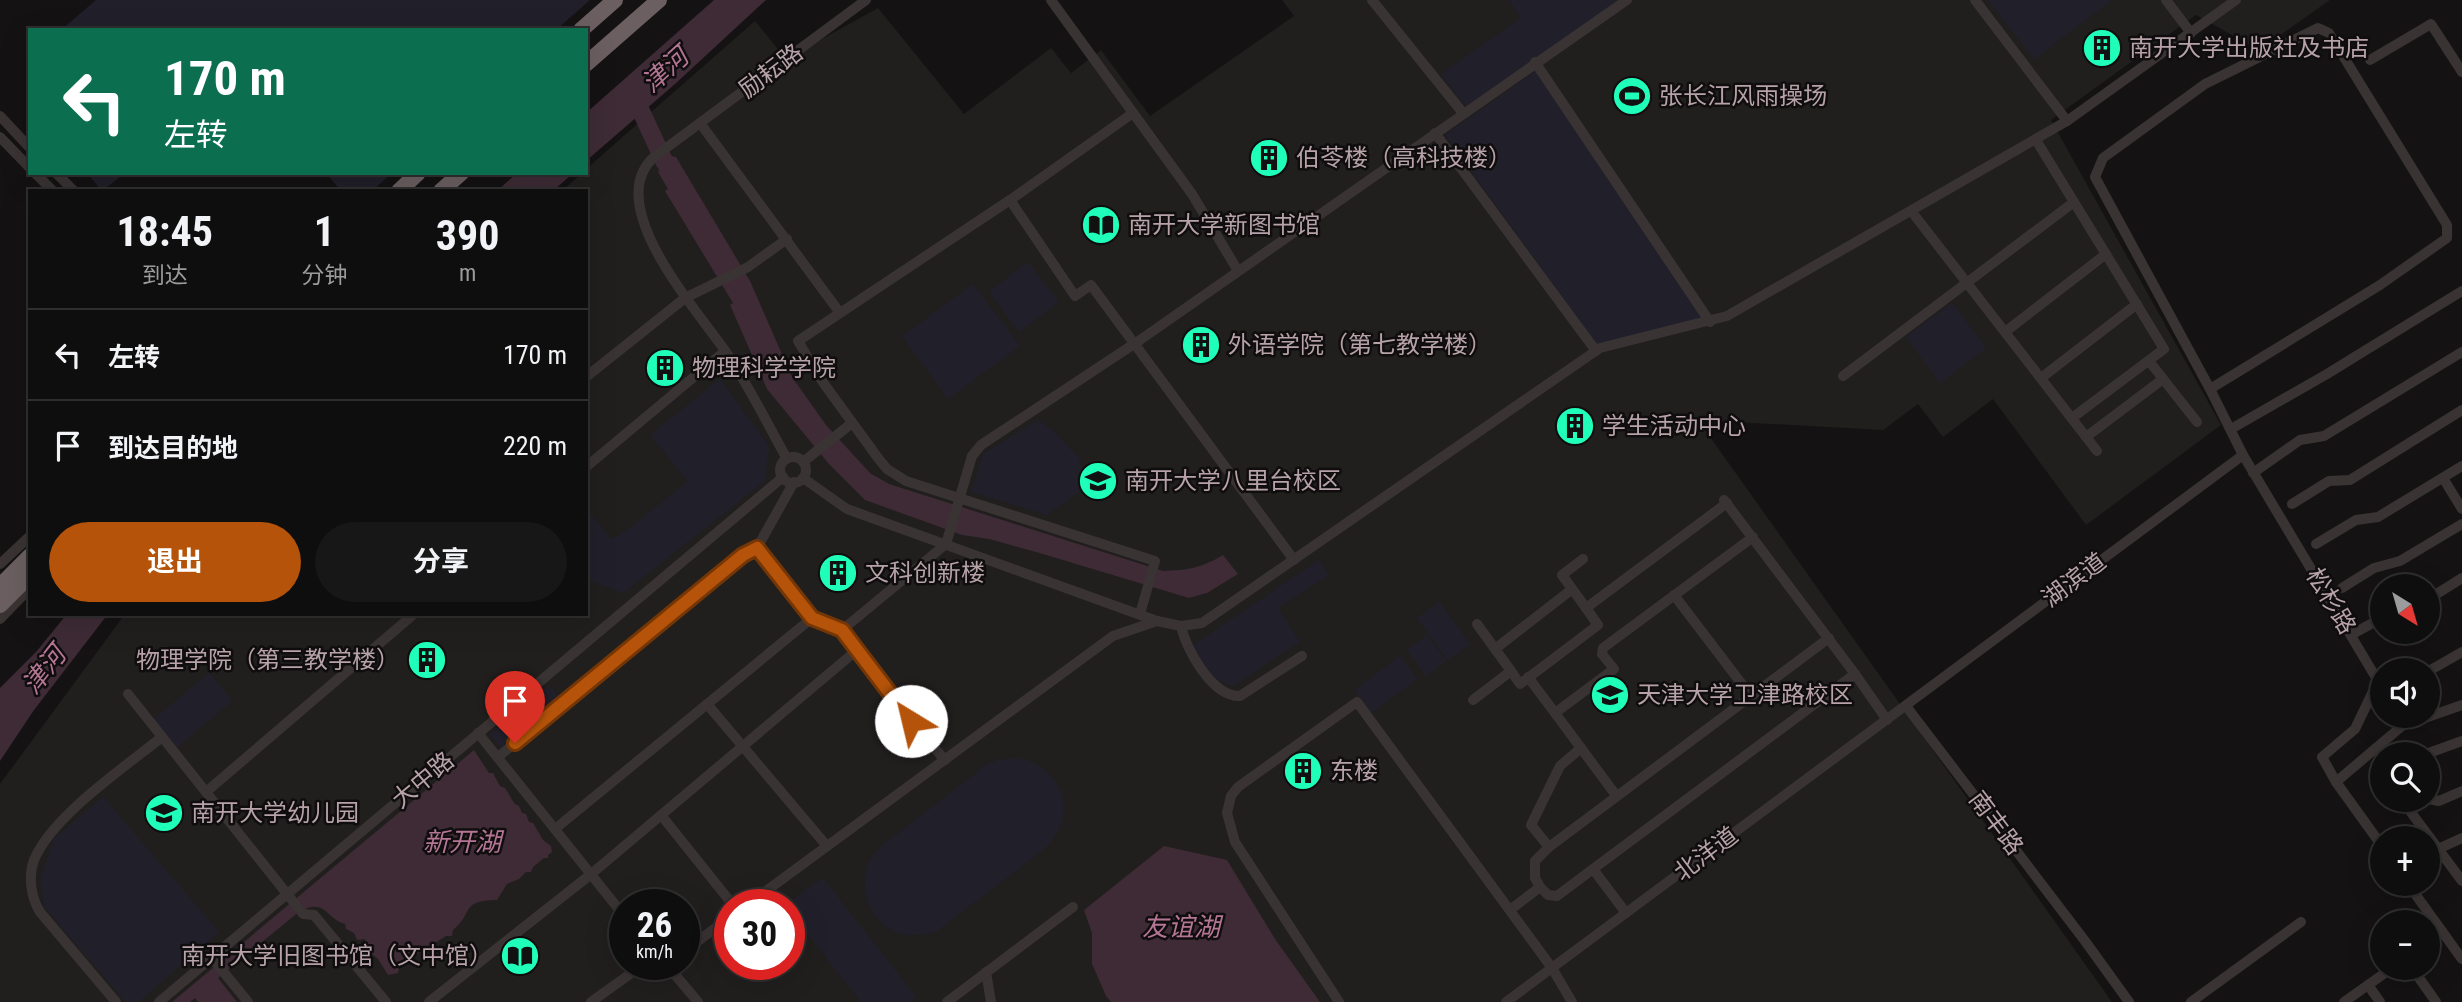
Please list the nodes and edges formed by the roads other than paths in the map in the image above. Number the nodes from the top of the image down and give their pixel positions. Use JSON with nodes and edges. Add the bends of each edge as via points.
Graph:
{"nodes":[{"id":1,"x":615,"y":0,"type":"edge"},
{"id":2,"x":659,"y":0,"type":"edge"},
{"id":3,"x":866,"y":0,"type":"edge"},
{"id":4,"x":1051,"y":0,"type":"edge"},
{"id":5,"x":1372,"y":0,"type":"edge"},
{"id":6,"x":1627,"y":0,"type":"edge"},
{"id":7,"x":1975,"y":0,"type":"edge"},
{"id":8,"x":2166,"y":0,"type":"edge"},
{"id":9,"x":2236,"y":0,"type":"edge"},
{"id":10,"x":583,"y":28,"type":"edge"},
{"id":11,"x":2191,"y":33,"type":"junction"},
{"id":12,"x":2370,"y":61,"type":"dead end"},
{"id":13,"x":588,"y":62,"type":"edge"},
{"id":14,"x":1535,"y":62,"type":"junction"},
{"id":15,"x":2462,"y":72,"type":"edge"},
{"id":16,"x":1133,"y":113,"type":"junction"},
{"id":17,"x":1463,"y":113,"type":"junction"},
{"id":18,"x":0,"y":116,"type":"edge"},
{"id":19,"x":2067,"y":121,"type":"junction"},
{"id":20,"x":700,"y":123,"type":"junction"},
{"id":21,"x":1435,"y":133,"type":"junction"},
{"id":22,"x":0,"y":138,"type":"edge"},
{"id":23,"x":2036,"y":140,"type":"junction"},
{"id":24,"x":28,"y":146,"type":"edge"},
{"id":25,"x":28,"y":165,"type":"edge"},
{"id":26,"x":37,"y":175,"type":"edge"},
{"id":27,"x":58,"y":175,"type":"edge"},
{"id":28,"x":416,"y":175,"type":"edge"},
{"id":29,"x":459,"y":175,"type":"edge"},
{"id":30,"x":51,"y":189,"type":"edge"},
{"id":31,"x":72,"y":189,"type":"edge"},
{"id":32,"x":401,"y":189,"type":"edge"},
{"id":33,"x":443,"y":189,"type":"edge"},
{"id":34,"x":1010,"y":200,"type":"junction"},
{"id":35,"x":2074,"y":202,"type":"junction"},
{"id":36,"x":1912,"y":212,"type":"junction"},
{"id":37,"x":787,"y":239,"type":"junction"},
{"id":38,"x":2106,"y":254,"type":"junction"},
{"id":39,"x":1238,"y":271,"type":"junction"},
{"id":40,"x":1967,"y":283,"type":"junction"},
{"id":41,"x":2462,"y":291,"type":"edge"},
{"id":42,"x":685,"y":298,"type":"junction"},
{"id":43,"x":2137,"y":304,"type":"junction"},
{"id":44,"x":839,"y":313,"type":"junction"},
{"id":45,"x":1710,"y":322,"type":"junction"},
{"id":46,"x":2005,"y":332,"type":"junction"},
{"id":47,"x":1134,"y":344,"type":"junction"},
{"id":48,"x":725,"y":351,"type":"junction"},
{"id":49,"x":1596,"y":351,"type":"junction"},
{"id":50,"x":2462,"y":352,"type":"edge"},
{"id":51,"x":2149,"y":361,"type":"junction"},
{"id":52,"x":588,"y":375,"type":"edge"},
{"id":53,"x":1843,"y":376,"type":"dead end"},
{"id":54,"x":2041,"y":378,"type":"junction"},
{"id":55,"x":2163,"y":379,"type":"junction"},
{"id":56,"x":2210,"y":389,"type":"junction"},
{"id":57,"x":2462,"y":410,"type":"edge"},
{"id":58,"x":2072,"y":418,"type":"junction"},
{"id":59,"x":2197,"y":422,"type":"dead end"},
{"id":60,"x":852,"y":423,"type":"junction"},
{"id":61,"x":2231,"y":429,"type":"junction"},
{"id":62,"x":2086,"y":437,"type":"junction"},
{"id":63,"x":2097,"y":451,"type":"dead end"},
{"id":64,"x":2243,"y":455,"type":"junction"},
{"id":65,"x":787,"y":459,"type":"junction"},
{"id":66,"x":803,"y":462,"type":"junction"},
{"id":67,"x":588,"y":465,"type":"edge"},
{"id":68,"x":2462,"y":466,"type":"edge"},
{"id":69,"x":2253,"y":473,"type":"junction"},
{"id":70,"x":783,"y":477,"type":"junction"},
{"id":71,"x":2443,"y":478,"type":"junction"},
{"id":72,"x":799,"y":480,"type":"junction"},
{"id":73,"x":958,"y":496,"type":"junction"},
{"id":74,"x":2292,"y":504,"type":"dead end"},
{"id":75,"x":2462,"y":509,"type":"edge"},
{"id":76,"x":2462,"y":524,"type":"edge"},
{"id":77,"x":1753,"y":537,"type":"junction"},
{"id":78,"x":28,"y":538,"type":"edge"},
{"id":79,"x":946,"y":544,"type":"junction"},
{"id":80,"x":2316,"y":544,"type":"dead end"},
{"id":81,"x":757,"y":548,"type":"junction"},
{"id":82,"x":28,"y":558,"type":"edge"},
{"id":83,"x":1583,"y":559,"type":"dead end"},
{"id":84,"x":1294,"y":560,"type":"junction"},
{"id":85,"x":0,"y":564,"type":"edge"},
{"id":86,"x":28,"y":577,"type":"edge"},
{"id":87,"x":2462,"y":578,"type":"edge"},
{"id":88,"x":0,"y":586,"type":"edge"},
{"id":89,"x":2342,"y":588,"type":"dead end"},
{"id":90,"x":28,"y":590,"type":"edge"},
{"id":91,"x":1571,"y":590,"type":"junction"},
{"id":92,"x":2440,"y":592,"type":"edge"},
{"id":93,"x":1674,"y":596,"type":"junction"},
{"id":94,"x":0,"y":605,"type":"edge"},
{"id":95,"x":1586,"y":608,"type":"junction"},
{"id":96,"x":1140,"y":614,"type":"junction"},
{"id":97,"x":812,"y":618,"type":"junction"},
{"id":98,"x":0,"y":619,"type":"edge"},
{"id":99,"x":401,"y":619,"type":"edge"},
{"id":100,"x":1157,"y":621,"type":"junction"},
{"id":101,"x":1477,"y":624,"type":"dead end"},
{"id":102,"x":2370,"y":624,"type":"edge"},
{"id":103,"x":1181,"y":625,"type":"junction"},
{"id":104,"x":1598,"y":625,"type":"junction"},
{"id":105,"x":842,"y":630,"type":"junction"},
{"id":106,"x":2356,"y":632,"type":"dead end"},
{"id":107,"x":1829,"y":638,"type":"junction"},
{"id":108,"x":1611,"y":642,"type":"junction"},
{"id":109,"x":1495,"y":649,"type":"junction"},
{"id":110,"x":858,"y":650,"type":"junction"},
{"id":111,"x":2462,"y":652,"type":"edge"},
{"id":112,"x":1302,"y":656,"type":"dead end"},
{"id":113,"x":2370,"y":664,"type":"edge"},
{"id":114,"x":2440,"y":665,"type":"edge"},
{"id":115,"x":1511,"y":671,"type":"junction"},
{"id":116,"x":1855,"y":674,"type":"junction"},
{"id":117,"x":1528,"y":677,"type":"junction"},
{"id":118,"x":128,"y":694,"type":"dead end"},
{"id":119,"x":1751,"y":696,"type":"junction"},
{"id":120,"x":1473,"y":700,"type":"dead end"},
{"id":121,"x":2370,"y":700,"type":"edge"},
{"id":122,"x":707,"y":704,"type":"junction"},
{"id":123,"x":2462,"y":705,"type":"edge"},
{"id":124,"x":1906,"y":706,"type":"junction"},
{"id":125,"x":1555,"y":713,"type":"junction"},
{"id":126,"x":1887,"y":720,"type":"junction"},
{"id":127,"x":478,"y":733,"type":"junction"},
{"id":128,"x":162,"y":737,"type":"junction"},
{"id":129,"x":2462,"y":741,"type":"edge"},
{"id":130,"x":742,"y":747,"type":"junction"},
{"id":131,"x":1581,"y":748,"type":"junction"},
{"id":132,"x":2440,"y":749,"type":"edge"},
{"id":133,"x":498,"y":757,"type":"junction"},
{"id":134,"x":945,"y":760,"type":"junction"},
{"id":135,"x":2336,"y":782,"type":"junction"},
{"id":136,"x":2462,"y":791,"type":"edge"},
{"id":137,"x":206,"y":792,"type":"junction"},
{"id":138,"x":1615,"y":794,"type":"dead end"},
{"id":139,"x":2440,"y":801,"type":"edge"},
{"id":140,"x":661,"y":815,"type":"junction"},
{"id":141,"x":555,"y":829,"type":"junction"},
{"id":142,"x":2370,"y":829,"type":"edge"},
{"id":143,"x":2462,"y":838,"type":"edge"},
{"id":144,"x":826,"y":845,"type":"junction"},
{"id":145,"x":1549,"y":847,"type":"junction"},
{"id":146,"x":2440,"y":848,"type":"edge"},
{"id":147,"x":2440,"y":852,"type":"edge"},
{"id":148,"x":1593,"y":869,"type":"junction"},
{"id":149,"x":590,"y":875,"type":"junction"},
{"id":150,"x":2462,"y":881,"type":"edge"},
{"id":151,"x":1540,"y":887,"type":"junction"},
{"id":152,"x":720,"y":889,"type":"edge"},
{"id":153,"x":768,"y":889,"type":"edge"},
{"id":154,"x":290,"y":896,"type":"junction"},
{"id":155,"x":2417,"y":896,"type":"edge"},
{"id":156,"x":609,"y":898,"type":"edge"},
{"id":157,"x":1073,"y":907,"type":"dead end"},
{"id":158,"x":1510,"y":910,"type":"junction"},
{"id":159,"x":1626,"y":913,"type":"junction"},
{"id":160,"x":2301,"y":922,"type":"dead end"},
{"id":161,"x":2442,"y":931,"type":"joint"},
{"id":162,"x":2085,"y":941,"type":"junction"},
{"id":163,"x":2461,"y":956,"type":"edge"},
{"id":164,"x":214,"y":960,"type":"junction"},
{"id":165,"x":1552,"y":968,"type":"junction"},
{"id":166,"x":986,"y":972,"type":"junction"},
{"id":167,"x":622,"y":980,"type":"edge"},
{"id":168,"x":679,"y":980,"type":"edge"},
{"id":169,"x":2375,"y":980,"type":"edge"},
{"id":170,"x":2420,"y":980,"type":"edge"},
{"id":171,"x":2368,"y":985,"type":"junction"},
{"id":172,"x":116,"y":1002,"type":"edge"},
{"id":173,"x":159,"y":1002,"type":"edge"},
{"id":174,"x":248,"y":1002,"type":"edge"},
{"id":175,"x":386,"y":1002,"type":"edge"},
{"id":176,"x":429,"y":1002,"type":"edge"},
{"id":177,"x":591,"y":1002,"type":"edge"},
{"id":178,"x":698,"y":1002,"type":"edge"},
{"id":179,"x":947,"y":1002,"type":"edge"},
{"id":180,"x":991,"y":1002,"type":"edge"},
{"id":181,"x":1339,"y":1002,"type":"edge"},
{"id":182,"x":1506,"y":1002,"type":"edge"},
{"id":183,"x":1572,"y":1002,"type":"edge"},
{"id":184,"x":2129,"y":1002,"type":"edge"},
{"id":185,"x":2136,"y":1002,"type":"edge"},
{"id":186,"x":2191,"y":1002,"type":"edge"},
{"id":187,"x":2344,"y":1002,"type":"edge"},
{"id":188,"x":2380,"y":1002,"type":"edge"},
{"id":189,"x":2436,"y":1002,"type":"edge"}],
"edges":[{"from":1,"to":10,"type":"highway"},
{"from":2,"to":13,"type":"highway"},
{"from":3,"to":20,"type":"street","name":"励耘路"},
{"from":4,"to":16,"type":"street"},
{"from":5,"to":17,"type":"street"},
{"from":6,"to":14,"type":"street"},
{"from":7,"to":19,"type":"street"},
{"from":8,"to":11,"type":"street"},
{"from":9,"to":11,"type":"street"},
{"from":11,"to":19,"type":"street"},
{"from":12,"to":15,"type":"street","via":[[2431,24]]},
{"from":14,"to":17,"type":"street"},
{"from":14,"to":45,"type":"street"},
{"from":16,"to":34,"type":"street"},
{"from":16,"to":39,"type":"street","via":[[1192,194]]},
{"from":17,"to":21,"type":"street"},
{"from":18,"to":24,"type":"street"},
{"from":19,"to":23,"type":"street"},
{"from":20,"to":37,"type":"street"},
{"from":20,"to":42,"type":"street","name":"励耘路","via":[[654,157],[640,176],[638,199],[648,235]]},
{"from":21,"to":39,"type":"street"},
{"from":21,"to":49,"type":"street"},
{"from":22,"to":25,"type":"street"},
{"from":23,"to":35,"type":"street"},
{"from":23,"to":36,"type":"street"},
{"from":26,"to":30,"type":"street"},
{"from":27,"to":31,"type":"street"},
{"from":28,"to":32,"type":"highway"},
{"from":29,"to":33,"type":"highway"},
{"from":34,"to":44,"type":"street"},
{"from":34,"to":47,"type":"street","via":[[1075,296],[1091,285]]},
{"from":35,"to":38,"type":"street"},
{"from":35,"to":40,"type":"street"},
{"from":36,"to":40,"type":"street"},
{"from":36,"to":45,"type":"street"},
{"from":37,"to":42,"type":"street","via":[[748,267]]},
{"from":37,"to":44,"type":"street"},
{"from":38,"to":43,"type":"street"},
{"from":38,"to":46,"type":"street"},
{"from":39,"to":47,"type":"street"},
{"from":40,"to":46,"type":"street"},
{"from":40,"to":53,"type":"street"},
{"from":41,"to":61,"type":"street"},
{"from":42,"to":48,"type":"street"},
{"from":42,"to":52,"type":"street"},
{"from":43,"to":51,"type":"street","via":[[2164,349]]},
{"from":43,"to":54,"type":"street"},
{"from":44,"to":60,"type":"street","via":[[798,341]]},
{"from":45,"to":49,"type":"street"},
{"from":46,"to":54,"type":"street"},
{"from":47,"to":73,"type":"street","via":[[981,445],[971,456]]},
{"from":47,"to":84,"type":"street"},
{"from":48,"to":65,"type":"street"},
{"from":48,"to":67,"type":"street"},
{"from":49,"to":84,"type":"street"},
{"from":50,"to":69,"type":"street","via":[[2324,436],[2300,440]]},
{"from":51,"to":55,"type":"street"},
{"from":51,"to":58,"type":"street"},
{"from":54,"to":58,"type":"street"},
{"from":55,"to":59,"type":"street"},
{"from":55,"to":62,"type":"street"},
{"from":56,"to":56,"type":"street","name":"松杉路","via":[[2095,177],[2103,158],[2205,83],[2318,28],[2329,33],[2447,225],[2447,238],[2380,285]]},
{"from":56,"to":61,"type":"street","name":"松杉路"},
{"from":57,"to":74,"type":"street","via":[[2350,480],[2329,481]]},
{"from":58,"to":62,"type":"street"},
{"from":60,"to":66,"type":"street"},
{"from":60,"to":73,"type":"street","via":[[887,469],[906,481]]},
{"from":61,"to":64,"type":"street","name":"松杉路"},
{"from":62,"to":63,"type":"street"},
{"from":64,"to":69,"type":"street","name":"松杉路"},
{"from":64,"to":124,"type":"street","name":"湖滨道"},
{"from":65,"to":66,"type":"street","via":[[796,457]]},
{"from":65,"to":70,"type":"street","via":[[781,466]]},
{"from":66,"to":72,"type":"street","via":[[806,472]]},
{"from":68,"to":71,"type":"street"},
{"from":69,"to":113,"type":"street","name":"松杉路"},
{"from":70,"to":72,"type":"street"},
{"from":70,"to":127,"type":"street","name":"大中路"},
{"from":71,"to":75,"type":"street"},
{"from":71,"to":80,"type":"street","via":[[2378,517],[2356,520]]},
{"from":72,"to":79,"type":"street","via":[[848,509]]},
{"from":72,"to":81,"type":"street"},
{"from":73,"to":79,"type":"street"},
{"from":73,"to":96,"type":"street","via":[[1155,561]]},
{"from":76,"to":89,"type":"street"},
{"from":77,"to":93,"type":"street"},
{"from":77,"to":95,"type":"street","via":[[1725,500]]},
{"from":77,"to":107,"type":"street"},
{"from":78,"to":85,"type":"street"},
{"from":79,"to":96,"type":"street"},
{"from":79,"to":105,"type":"street"},
{"from":81,"to":97,"type":"street"},
{"from":81,"to":133,"type":"street"},
{"from":82,"to":88,"type":"highway"},
{"from":83,"to":91,"type":"street","via":[[1562,575]]},
{"from":84,"to":103,"type":"street","via":[[1202,623]]},
{"from":86,"to":94,"type":"highway"},
{"from":87,"to":92,"type":"street"},
{"from":90,"to":98,"type":"street"},
{"from":91,"to":95,"type":"street"},
{"from":91,"to":109,"type":"street"},
{"from":93,"to":108,"type":"street"},
{"from":93,"to":119,"type":"street"},
{"from":95,"to":104,"type":"street"},
{"from":96,"to":100,"type":"street"},
{"from":97,"to":105,"type":"street"},
{"from":97,"to":122,"type":"street"},
{"from":99,"to":137,"type":"street"},
{"from":100,"to":103,"type":"street"},
{"from":100,"to":134,"type":"street","via":[[1113,636]]},
{"from":101,"to":109,"type":"street"},
{"from":102,"to":106,"type":"street"},
{"from":103,"to":112,"type":"street","via":[[1199,664],[1229,695],[1240,696]]},
{"from":104,"to":108,"type":"street"},
{"from":104,"to":117,"type":"street"},
{"from":105,"to":110,"type":"street"},
{"from":107,"to":116,"type":"street"},
{"from":107,"to":119,"type":"street"},
{"from":108,"to":125,"type":"street","via":[[1602,654],[1614,669]]},
{"from":109,"to":115,"type":"street"},
{"from":110,"to":130,"type":"street"},
{"from":110,"to":134,"type":"street"},
{"from":111,"to":114,"type":"street"},
{"from":115,"to":117,"type":"street","via":[[1520,684]]},
{"from":115,"to":120,"type":"street"},
{"from":116,"to":126,"type":"street"},
{"from":116,"to":148,"type":"street"},
{"from":117,"to":125,"type":"street"},
{"from":118,"to":128,"type":"street"},
{"from":119,"to":145,"type":"street"},
{"from":121,"to":135,"type":"street","name":"松杉路","via":[[2355,729],[2322,757]]},
{"from":122,"to":130,"type":"street"},
{"from":122,"to":141,"type":"street"},
{"from":123,"to":135,"type":"street","via":[[2402,726]]},
{"from":124,"to":126,"type":"street","name":"北洋道"},
{"from":124,"to":162,"type":"street","name":"南丰路"},
{"from":125,"to":131,"type":"street"},
{"from":126,"to":159,"type":"street","name":"北洋道"},
{"from":127,"to":133,"type":"street"},
{"from":127,"to":154,"type":"street","name":"大中路"},
{"from":128,"to":137,"type":"street"},
{"from":128,"to":172,"type":"street","via":[[50,832],[33,862],[34,903]]},
{"from":129,"to":132,"type":"street"},
{"from":130,"to":140,"type":"street"},
{"from":130,"to":144,"type":"street"},
{"from":131,"to":138,"type":"street"},
{"from":131,"to":145,"type":"street","via":[[1560,766],[1531,825]]},
{"from":133,"to":141,"type":"street"},
{"from":134,"to":144,"type":"street"},
{"from":135,"to":142,"type":"street","name":"松杉路"},
{"from":136,"to":139,"type":"street"},
{"from":137,"to":154,"type":"street"},
{"from":140,"to":149,"type":"street"},
{"from":140,"to":152,"type":"street"},
{"from":141,"to":149,"type":"street"},
{"from":143,"to":146,"type":"street"},
{"from":144,"to":153,"type":"street"},
{"from":145,"to":151,"type":"street","via":[[1535,861]]},
{"from":147,"to":150,"type":"street"},
{"from":148,"to":151,"type":"street","via":[[1557,896]]},
{"from":148,"to":159,"type":"street"},
{"from":149,"to":156,"type":"street"},
{"from":149,"to":176,"type":"street"},
{"from":151,"to":158,"type":"street"},
{"from":154,"to":164,"type":"street","name":"大中路"},
{"from":154,"to":175,"type":"street","via":[[303,914],[314,915]]},
{"from":155,"to":161,"type":"street"},
{"from":157,"to":166,"type":"street"},
{"from":158,"to":165,"type":"street"},
{"from":158,"to":181,"type":"street","via":[[1357,702],[1238,787],[1227,813],[1240,852]]},
{"from":159,"to":165,"type":"street","name":"北洋道"},
{"from":160,"to":186,"type":"street"},
{"from":161,"to":163,"type":"street"},
{"from":162,"to":184,"type":"street","name":"南丰路"},
{"from":162,"to":185,"type":"street","name":"南丰路"},
{"from":164,"to":173,"type":"street","name":"大中路"},
{"from":164,"to":174,"type":"street"},
{"from":165,"to":182,"type":"street","name":"北洋道"},
{"from":165,"to":183,"type":"street"},
{"from":166,"to":179,"type":"street"},
{"from":166,"to":180,"type":"street"},
{"from":167,"to":177,"type":"street"},
{"from":168,"to":178,"type":"street"},
{"from":169,"to":171,"type":"street"},
{"from":170,"to":189,"type":"street"},
{"from":171,"to":187,"type":"street"},
{"from":171,"to":188,"type":"street"}]}
